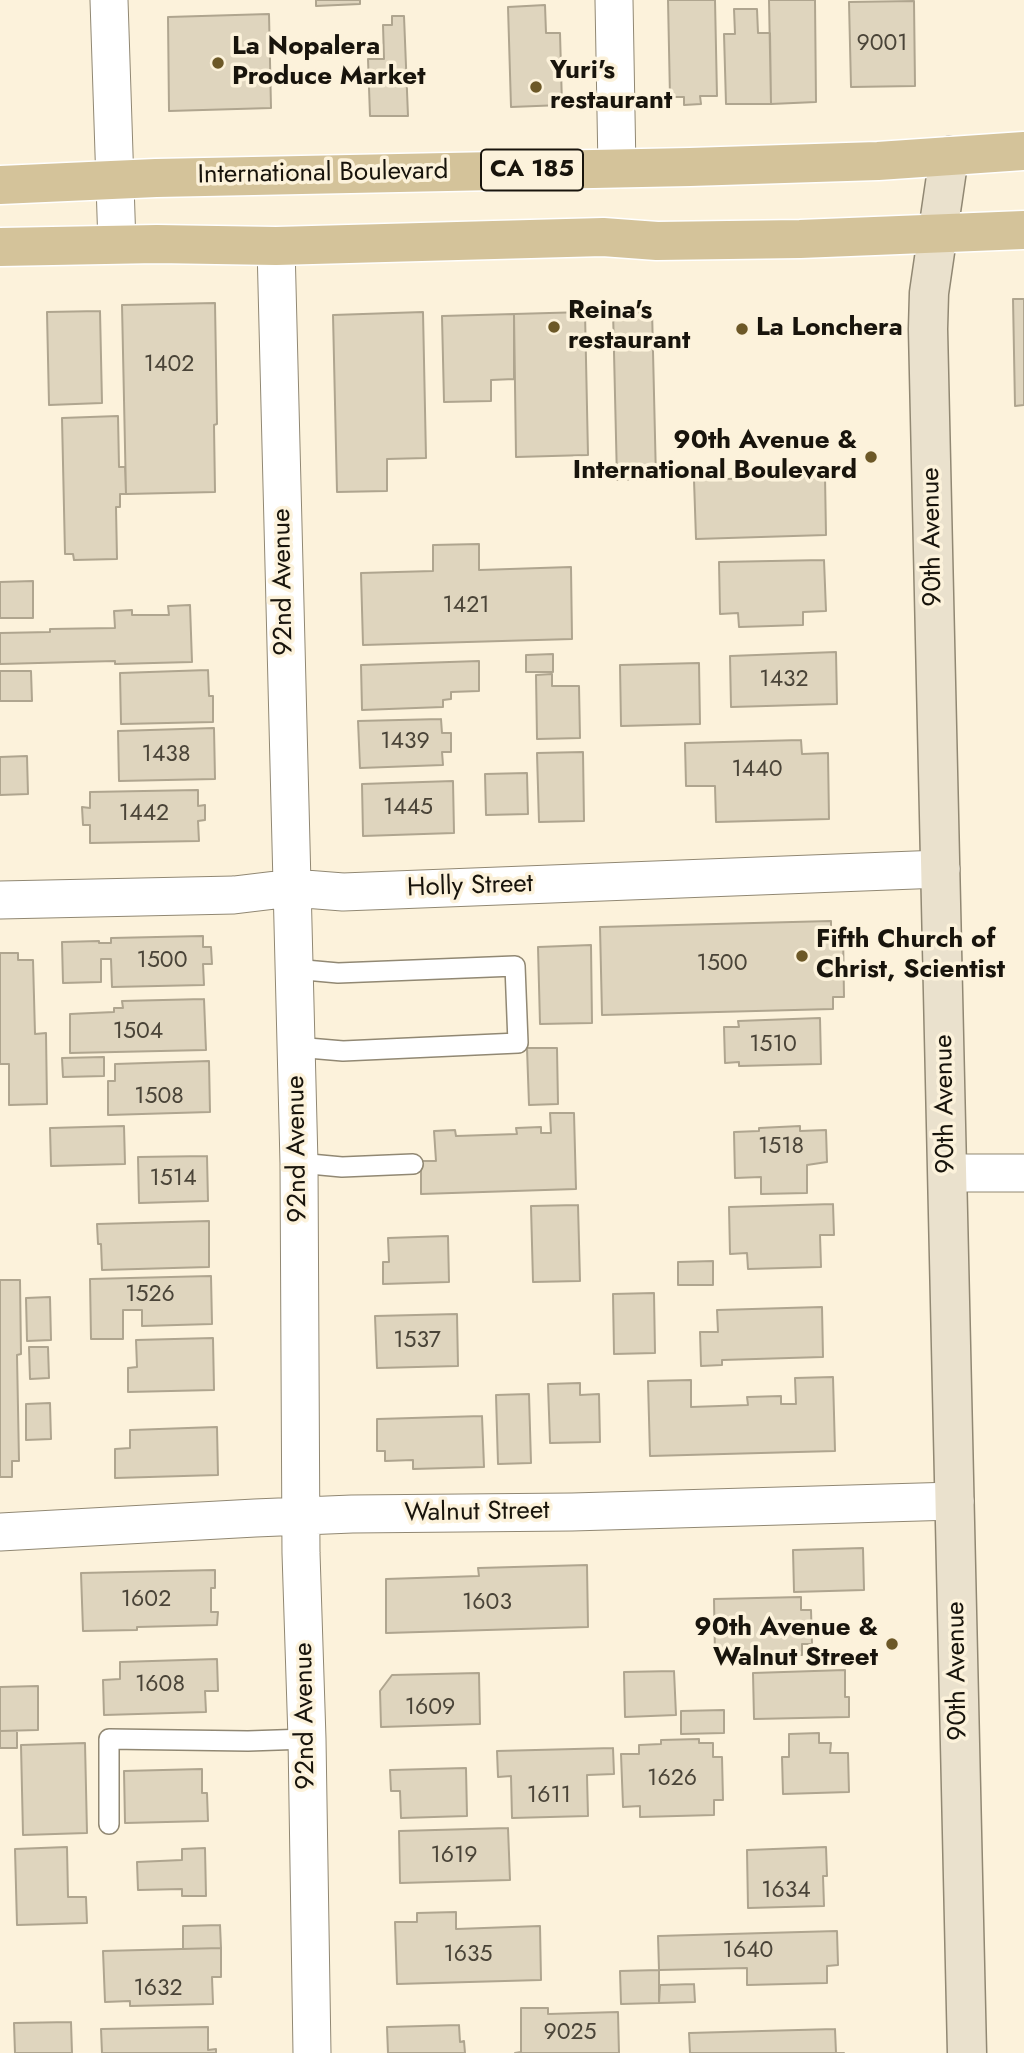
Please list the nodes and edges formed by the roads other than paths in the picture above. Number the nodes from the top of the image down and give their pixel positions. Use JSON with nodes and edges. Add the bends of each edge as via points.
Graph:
{"nodes":[{"id":1,"x":109,"y":0,"type":"edge"},
{"id":2,"x":614,"y":0,"type":"edge"},
{"id":3,"x":1024,"y":152,"type":"edge"},
{"id":4,"x":949,"y":156,"type":"junction"},
{"id":5,"x":617,"y":169,"type":"junction"},
{"id":6,"x":115,"y":180,"type":"junction"},
{"id":7,"x":0,"y":185,"type":"edge"},
{"id":8,"x":1024,"y":230,"type":"edge"},
{"id":9,"x":937,"y":234,"type":"junction"},
{"id":10,"x":117,"y":245,"type":"junction"},
{"id":11,"x":276,"y":246,"type":"junction"},
{"id":12,"x":0,"y":247,"type":"edge"},
{"id":13,"x":941,"y":869,"type":"junction"},
{"id":14,"x":292,"y":888,"type":"junction"},
{"id":15,"x":0,"y":900,"type":"edge"},
{"id":16,"x":294,"y":969,"type":"junction"},
{"id":17,"x":296,"y":1047,"type":"junction"},
{"id":18,"x":299,"y":1163,"type":"junction"},
{"id":19,"x":413,"y":1164,"type":"dead end"},
{"id":20,"x":948,"y":1173,"type":"junction"},
{"id":21,"x":1024,"y":1173,"type":"edge"},
{"id":22,"x":955,"y":1501,"type":"junction"},
{"id":23,"x":301,"y":1516,"type":"junction"},
{"id":24,"x":0,"y":1532,"type":"edge"},
{"id":25,"x":307,"y":1739,"type":"junction"},
{"id":26,"x":109,"y":1824,"type":"dead end"},
{"id":27,"x":312,"y":2053,"type":"edge"},
{"id":28,"x":967,"y":2053,"type":"edge"}],
"edges":[{"from":1,"to":6,"type":"street"},
{"from":2,"to":5,"type":"street"},
{"from":3,"to":4,"type":"main road","name":"International Boulevard","number":"CA 185"},
{"from":4,"to":5,"type":"main road","name":"International Boulevard","number":"CA 185"},
{"from":4,"to":9,"type":"street","name":"90th Avenue"},
{"from":5,"to":6,"type":"main road","name":"International Boulevard","number":"CA 185"},
{"from":6,"to":7,"type":"main road","name":"International Boulevard","number":"CA 185"},
{"from":6,"to":10,"type":"street"},
{"from":8,"to":9,"type":"main road"},
{"from":9,"to":11,"type":"main road"},
{"from":9,"to":13,"type":"street","name":"90th Avenue","via":[[928,329]]},
{"from":10,"to":11,"type":"main road"},
{"from":10,"to":12,"type":"main road"},
{"from":11,"to":14,"type":"street","name":"92nd Avenue"},
{"from":13,"to":14,"type":"street","name":"Holly Street","via":[[343,892]]},
{"from":13,"to":20,"type":"street","name":"90th Avenue"},
{"from":14,"to":15,"type":"street","name":"Holly Street","via":[[234,895]]},
{"from":14,"to":16,"type":"street","name":"92nd Avenue"},
{"from":16,"to":17,"type":"street","name":"92nd Avenue"},
{"from":16,"to":17,"type":"lane","via":[[338,972],[515,966],[518,1044],[343,1051]]},
{"from":17,"to":18,"type":"street","name":"92nd Avenue"},
{"from":18,"to":19,"type":"lane","via":[[342,1167]]},
{"from":18,"to":23,"type":"street","name":"92nd Avenue"},
{"from":20,"to":21,"type":"street"},
{"from":20,"to":22,"type":"street","name":"90th Avenue"},
{"from":22,"to":23,"type":"street","name":"Walnut Street"},
{"from":22,"to":28,"type":"street","name":"90th Avenue"},
{"from":23,"to":24,"type":"street","name":"Walnut Street"},
{"from":23,"to":25,"type":"street","name":"92nd Avenue"},
{"from":25,"to":26,"type":"lane","via":[[109,1739]]},
{"from":25,"to":27,"type":"street","name":"92nd Avenue"}]}
